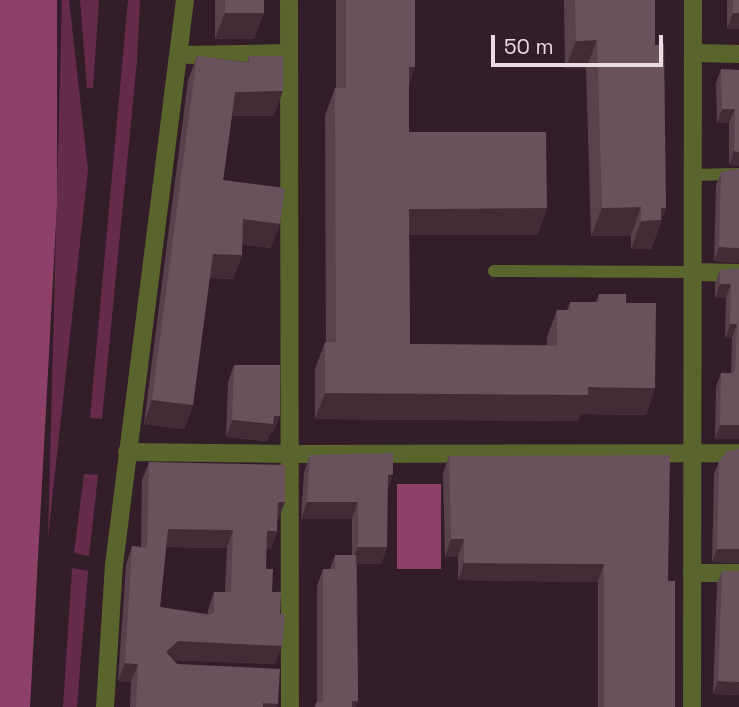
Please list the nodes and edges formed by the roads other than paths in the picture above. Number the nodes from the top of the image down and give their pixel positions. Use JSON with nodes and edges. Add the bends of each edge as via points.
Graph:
{"nodes":[{"id":1,"x":185,"y":0,"type":"edge"},
{"id":2,"x":289,"y":0,"type":"edge"},
{"id":3,"x":693,"y":0,"type":"edge"},
{"id":4,"x":289,"y":53,"type":"junction"},
{"id":5,"x":693,"y":53,"type":"junction"},
{"id":6,"x":739,"y":54,"type":"edge"},
{"id":7,"x":179,"y":55,"type":"junction"},
{"id":8,"x":739,"y":174,"type":"edge"},
{"id":9,"x":693,"y":175,"type":"junction"},
{"id":10,"x":494,"y":271,"type":"dead end"},
{"id":11,"x":693,"y":272,"type":"junction"},
{"id":12,"x":739,"y":273,"type":"edge"},
{"id":13,"x":127,"y":452,"type":"junction"},
{"id":14,"x":694,"y":453,"type":"junction"},
{"id":15,"x":739,"y":453,"type":"edge"},
{"id":16,"x":292,"y":454,"type":"junction"},
{"id":17,"x":692,"y":573,"type":"junction"},
{"id":18,"x":739,"y":573,"type":"edge"},
{"id":19,"x":105,"y":707,"type":"edge"},
{"id":20,"x":290,"y":707,"type":"edge"},
{"id":21,"x":691,"y":707,"type":"edge"}],
"edges":[{"from":1,"to":7,"type":"street"},
{"from":2,"to":4,"type":"street"},
{"from":3,"to":5,"type":"street"},
{"from":4,"to":7,"type":"street"},
{"from":4,"to":16,"type":"street"},
{"from":5,"to":6,"type":"street"},
{"from":5,"to":9,"type":"street"},
{"from":7,"to":13,"type":"street"},
{"from":8,"to":9,"type":"lane"},
{"from":9,"to":11,"type":"street"},
{"from":10,"to":11,"type":"lane"},
{"from":11,"to":12,"type":"street"},
{"from":11,"to":14,"type":"street"},
{"from":13,"to":16,"type":"street"},
{"from":13,"to":19,"type":"street"},
{"from":14,"to":15,"type":"street"},
{"from":14,"to":16,"type":"street"},
{"from":14,"to":17,"type":"street"},
{"from":16,"to":20,"type":"street","via":[[284,676]]},
{"from":17,"to":18,"type":"street"},
{"from":17,"to":21,"type":"street"}]}
